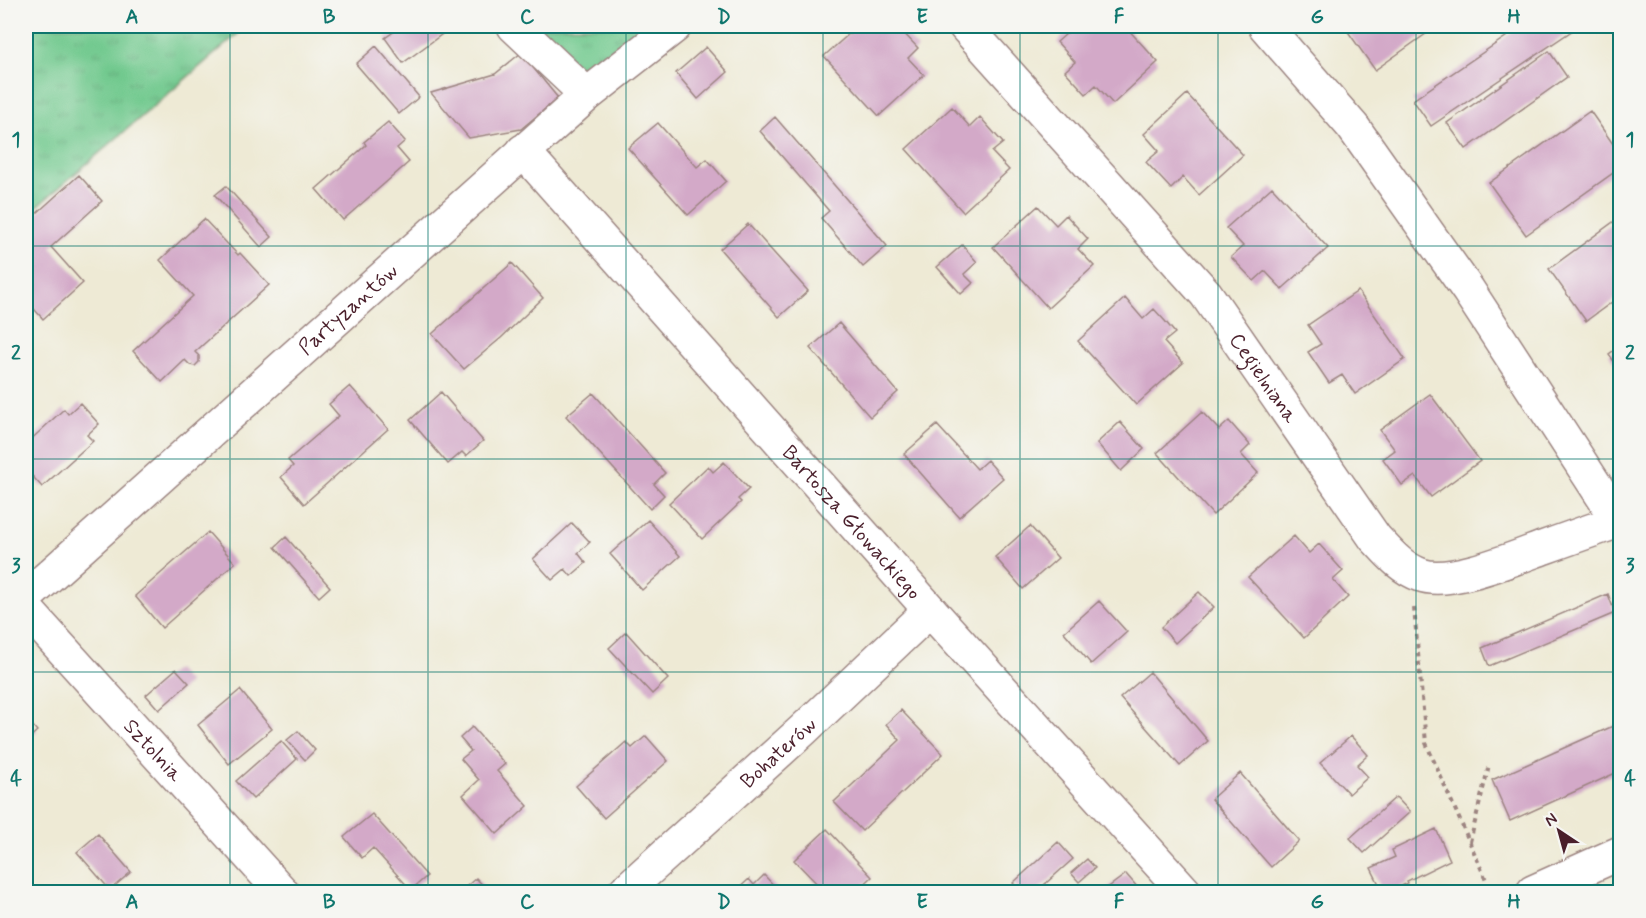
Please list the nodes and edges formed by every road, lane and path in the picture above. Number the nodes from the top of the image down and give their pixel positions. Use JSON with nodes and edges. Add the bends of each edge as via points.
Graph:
{"nodes":[{"id":1,"x":514,"y":26,"type":"edge"},
{"id":2,"x":675,"y":26,"type":"edge"},
{"id":3,"x":965,"y":26,"type":"edge"},
{"id":4,"x":1265,"y":26,"type":"edge"},
{"id":5,"x":587,"y":95,"type":"junction"},
{"id":6,"x":523,"y":151,"type":"junction"},
{"id":7,"x":1620,"y":522,"type":"edge"},
{"id":8,"x":1410,"y":570,"type":"junction"},
{"id":9,"x":26,"y":597,"type":"edge"},
{"id":10,"x":26,"y":609,"type":"edge"},
{"id":11,"x":930,"y":610,"type":"junction"},
{"id":12,"x":1489,"y":765,"type":"dead end"},
{"id":13,"x":1470,"y":843,"type":"junction"},
{"id":14,"x":1620,"y":853,"type":"edge"},
{"id":15,"x":1487,"y":882,"type":"dead end"},
{"id":16,"x":282,"y":892,"type":"edge"},
{"id":17,"x":624,"y":892,"type":"edge"},
{"id":18,"x":1185,"y":892,"type":"edge"},
{"id":19,"x":1533,"y":892,"type":"edge"}],
"edges":[{"from":1,"to":5,"type":"street"},
{"from":2,"to":5,"type":"street","name":"Partyzantów"},
{"from":3,"to":8,"type":"street","name":"Cegielniana","via":[[1206,294],[1375,538]]},
{"from":4,"to":7,"type":"street","name":"Cegielniana","via":[[1353,127],[1468,290]]},
{"from":5,"to":6,"type":"street","name":"Partyzantów"},
{"from":6,"to":9,"type":"street","name":"Partyzantów"},
{"from":6,"to":11,"type":"street","name":"Bartosza Głowackiego"},
{"from":7,"to":8,"type":"street","name":"Cegielniana","via":[[1486,568],[1440,578]]},
{"from":8,"to":13,"type":"path","via":[[1426,743]]},
{"from":10,"to":16,"type":"street","name":"Sztolnia"},
{"from":11,"to":17,"type":"street","name":"Bohaterów"},
{"from":11,"to":18,"type":"street","name":"Bartosza Głowackiego"},
{"from":12,"to":13,"type":"path"},
{"from":13,"to":15,"type":"path"},
{"from":14,"to":19,"type":"street"}]}
